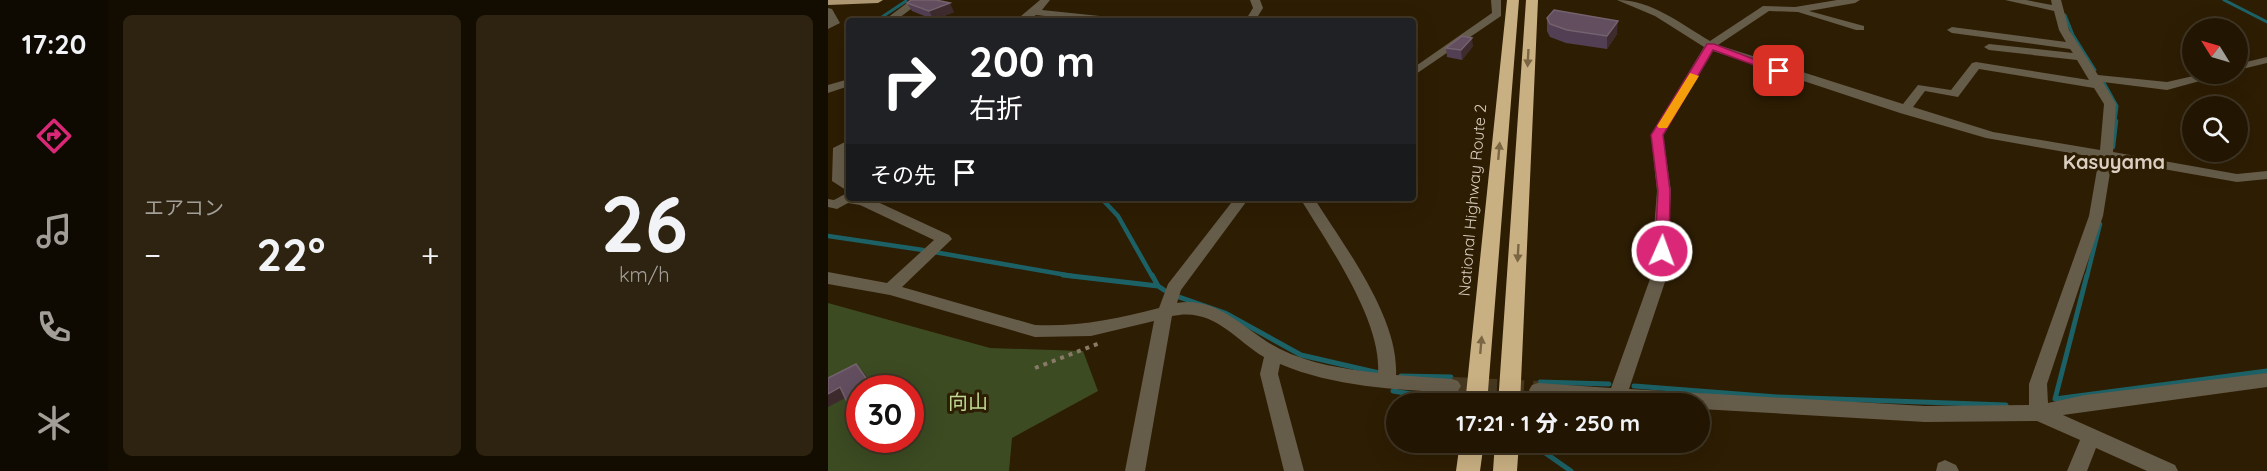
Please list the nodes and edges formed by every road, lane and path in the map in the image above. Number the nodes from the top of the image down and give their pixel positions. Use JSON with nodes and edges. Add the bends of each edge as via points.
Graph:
{"nodes":[{"id":1,"x":878,"y":0,"type":"edge"},
{"id":2,"x":918,"y":0,"type":"edge"},
{"id":3,"x":1045,"y":0,"type":"edge"},
{"id":4,"x":1255,"y":0,"type":"edge"},
{"id":5,"x":1496,"y":0,"type":"edge"},
{"id":6,"x":1513,"y":0,"type":"edge"},
{"id":7,"x":1532,"y":0,"type":"edge"},
{"id":8,"x":1855,"y":0,"type":"edge"},
{"id":9,"x":2010,"y":0,"type":"edge"},
{"id":10,"x":1627,"y":1,"type":"edge"},
{"id":11,"x":2021,"y":1,"type":"edge"},
{"id":12,"x":828,"y":2,"type":"edge"},
{"id":13,"x":2056,"y":5,"type":"edge"},
{"id":14,"x":1795,"y":10,"type":"junction"},
{"id":15,"x":828,"y":11,"type":"edge"},
{"id":16,"x":1034,"y":12,"type":"junction"},
{"id":17,"x":892,"y":18,"type":"edge"},
{"id":18,"x":1025,"y":18,"type":"edge"},
{"id":19,"x":1091,"y":18,"type":"edge"},
{"id":20,"x":1252,"y":18,"type":"edge"},
{"id":21,"x":1860,"y":28,"type":"dead end"},
{"id":22,"x":1952,"y":30,"type":"dead end"},
{"id":23,"x":829,"y":32,"type":"edge"},
{"id":24,"x":1710,"y":46,"type":"junction"},
{"id":25,"x":2075,"y":46,"type":"junction"},
{"id":26,"x":1989,"y":47,"type":"dead end"},
{"id":27,"x":2082,"y":57,"type":"junction"},
{"id":28,"x":2267,"y":60,"type":"edge"},
{"id":29,"x":2248,"y":65,"type":"edge"},
{"id":30,"x":1416,"y":71,"type":"edge"},
{"id":31,"x":2097,"y":81,"type":"junction"},
{"id":32,"x":2182,"y":82,"type":"edge"},
{"id":33,"x":846,"y":83,"type":"edge"},
{"id":34,"x":828,"y":89,"type":"edge"},
{"id":35,"x":1905,"y":110,"type":"junction"},
{"id":36,"x":846,"y":145,"type":"edge"},
{"id":37,"x":2106,"y":157,"type":"junction"},
{"id":38,"x":2267,"y":175,"type":"edge"},
{"id":39,"x":846,"y":191,"type":"edge"},
{"id":40,"x":846,"y":196,"type":"edge"},
{"id":41,"x":864,"y":201,"type":"edge"},
{"id":42,"x":1240,"y":201,"type":"edge"},
{"id":43,"x":1309,"y":201,"type":"edge"},
{"id":44,"x":828,"y":203,"type":"edge"},
{"id":45,"x":828,"y":278,"type":"edge"},
{"id":46,"x":890,"y":289,"type":"junction"},
{"id":47,"x":1165,"y":312,"type":"junction"},
{"id":48,"x":1274,"y":354,"type":"junction"},
{"id":49,"x":2267,"y":380,"type":"edge"},
{"id":50,"x":1387,"y":382,"type":"junction"},
{"id":51,"x":1452,"y":386,"type":"tunnel mouth"},
{"id":52,"x":1538,"y":390,"type":"tunnel mouth"},
{"id":53,"x":1477,"y":393,"type":"edge"},
{"id":54,"x":1510,"y":393,"type":"edge"},
{"id":55,"x":1578,"y":393,"type":"edge"},
{"id":56,"x":1618,"y":393,"type":"edge"},
{"id":57,"x":1710,"y":401,"type":"edge"},
{"id":58,"x":2039,"y":413,"type":"junction"},
{"id":59,"x":2091,"y":436,"type":"junction"},
{"id":60,"x":1470,"y":453,"type":"edge"},
{"id":61,"x":1506,"y":453,"type":"edge"},
{"id":62,"x":1135,"y":471,"type":"edge"},
{"id":63,"x":1294,"y":471,"type":"edge"},
{"id":64,"x":1468,"y":471,"type":"edge"},
{"id":65,"x":1505,"y":471,"type":"edge"},
{"id":66,"x":2077,"y":471,"type":"edge"},
{"id":67,"x":2168,"y":471,"type":"edge"}],
"edges":[{"from":1,"to":12,"type":"main road"},
{"from":2,"to":17,"type":"street"},
{"from":3,"to":16,"type":"street"},
{"from":4,"to":20,"type":"street","via":[[1258,8]]},
{"from":5,"to":30,"type":"street","via":[[1497,14]]},
{"from":53,"to":6,"type":"highway","name":"National Highway Route 2","one_way":true},
{"from":7,"to":54,"type":"highway","one_way":true},
{"from":8,"to":14,"type":"street"},
{"from":9,"to":11,"type":"street"},
{"from":10,"to":24,"type":"street","via":[[1659,14]]},
{"from":11,"to":13,"type":"street"},
{"from":13,"to":25,"type":"street","via":[[2064,30]]},
{"from":14,"to":21,"type":"street"},
{"from":14,"to":24,"type":"street","via":[[1767,8]]},
{"from":15,"to":23,"type":"street","via":[[835,23]]},
{"from":16,"to":18,"type":"street"},
{"from":16,"to":19,"type":"street"},
{"from":22,"to":25,"type":"street"},
{"from":24,"to":35,"type":"street"},
{"from":24,"to":56,"type":"street","via":[[1657,135],[1664,191],[1658,279]]},
{"from":25,"to":27,"type":"street"},
{"from":26,"to":27,"type":"street"},
{"from":27,"to":31,"type":"street"},
{"from":28,"to":29,"type":"street"},
{"from":31,"to":32,"type":"street","via":[[2167,86]]},
{"from":31,"to":35,"type":"street","via":[[1976,65],[1954,94],[1922,87]]},
{"from":31,"to":37,"type":"street","via":[[2110,104]]},
{"from":33,"to":34,"type":"street"},
{"from":35,"to":37,"type":"street","via":[[1991,135]]},
{"from":36,"to":39,"type":"street","via":[[840,148],[839,181]]},
{"from":37,"to":38,"type":"street","via":[[2237,178]]},
{"from":37,"to":58,"type":"street","via":[[2096,216],[2038,384]]},
{"from":40,"to":44,"type":"street","via":[[837,205]]},
{"from":41,"to":46,"type":"street","via":[[944,239]]},
{"from":42,"to":47,"type":"street","via":[[1190,263]]},
{"from":43,"to":50,"type":"street","via":[[1375,317],[1390,370]]},
{"from":45,"to":46,"type":"street"},
{"from":46,"to":47,"type":"street","via":[[1054,333],[1097,328]]},
{"from":47,"to":48,"type":"street","via":[[1202,310]]},
{"from":47,"to":62,"type":"street"},
{"from":48,"to":50,"type":"street","via":[[1312,368]]},
{"from":48,"to":63,"type":"street","via":[[1269,374]]},
{"from":49,"to":58,"type":"street","via":[[2085,403]]},
{"from":50,"to":51,"type":"street"},
{"from":52,"to":55,"type":"street"},
{"from":57,"to":58,"type":"street","via":[[1914,413]]},
{"from":58,"to":59,"type":"street"},
{"from":59,"to":66,"type":"street"},
{"from":59,"to":67,"type":"street"},
{"from":60,"to":64,"type":"highway"},
{"from":61,"to":65,"type":"highway"}]}
